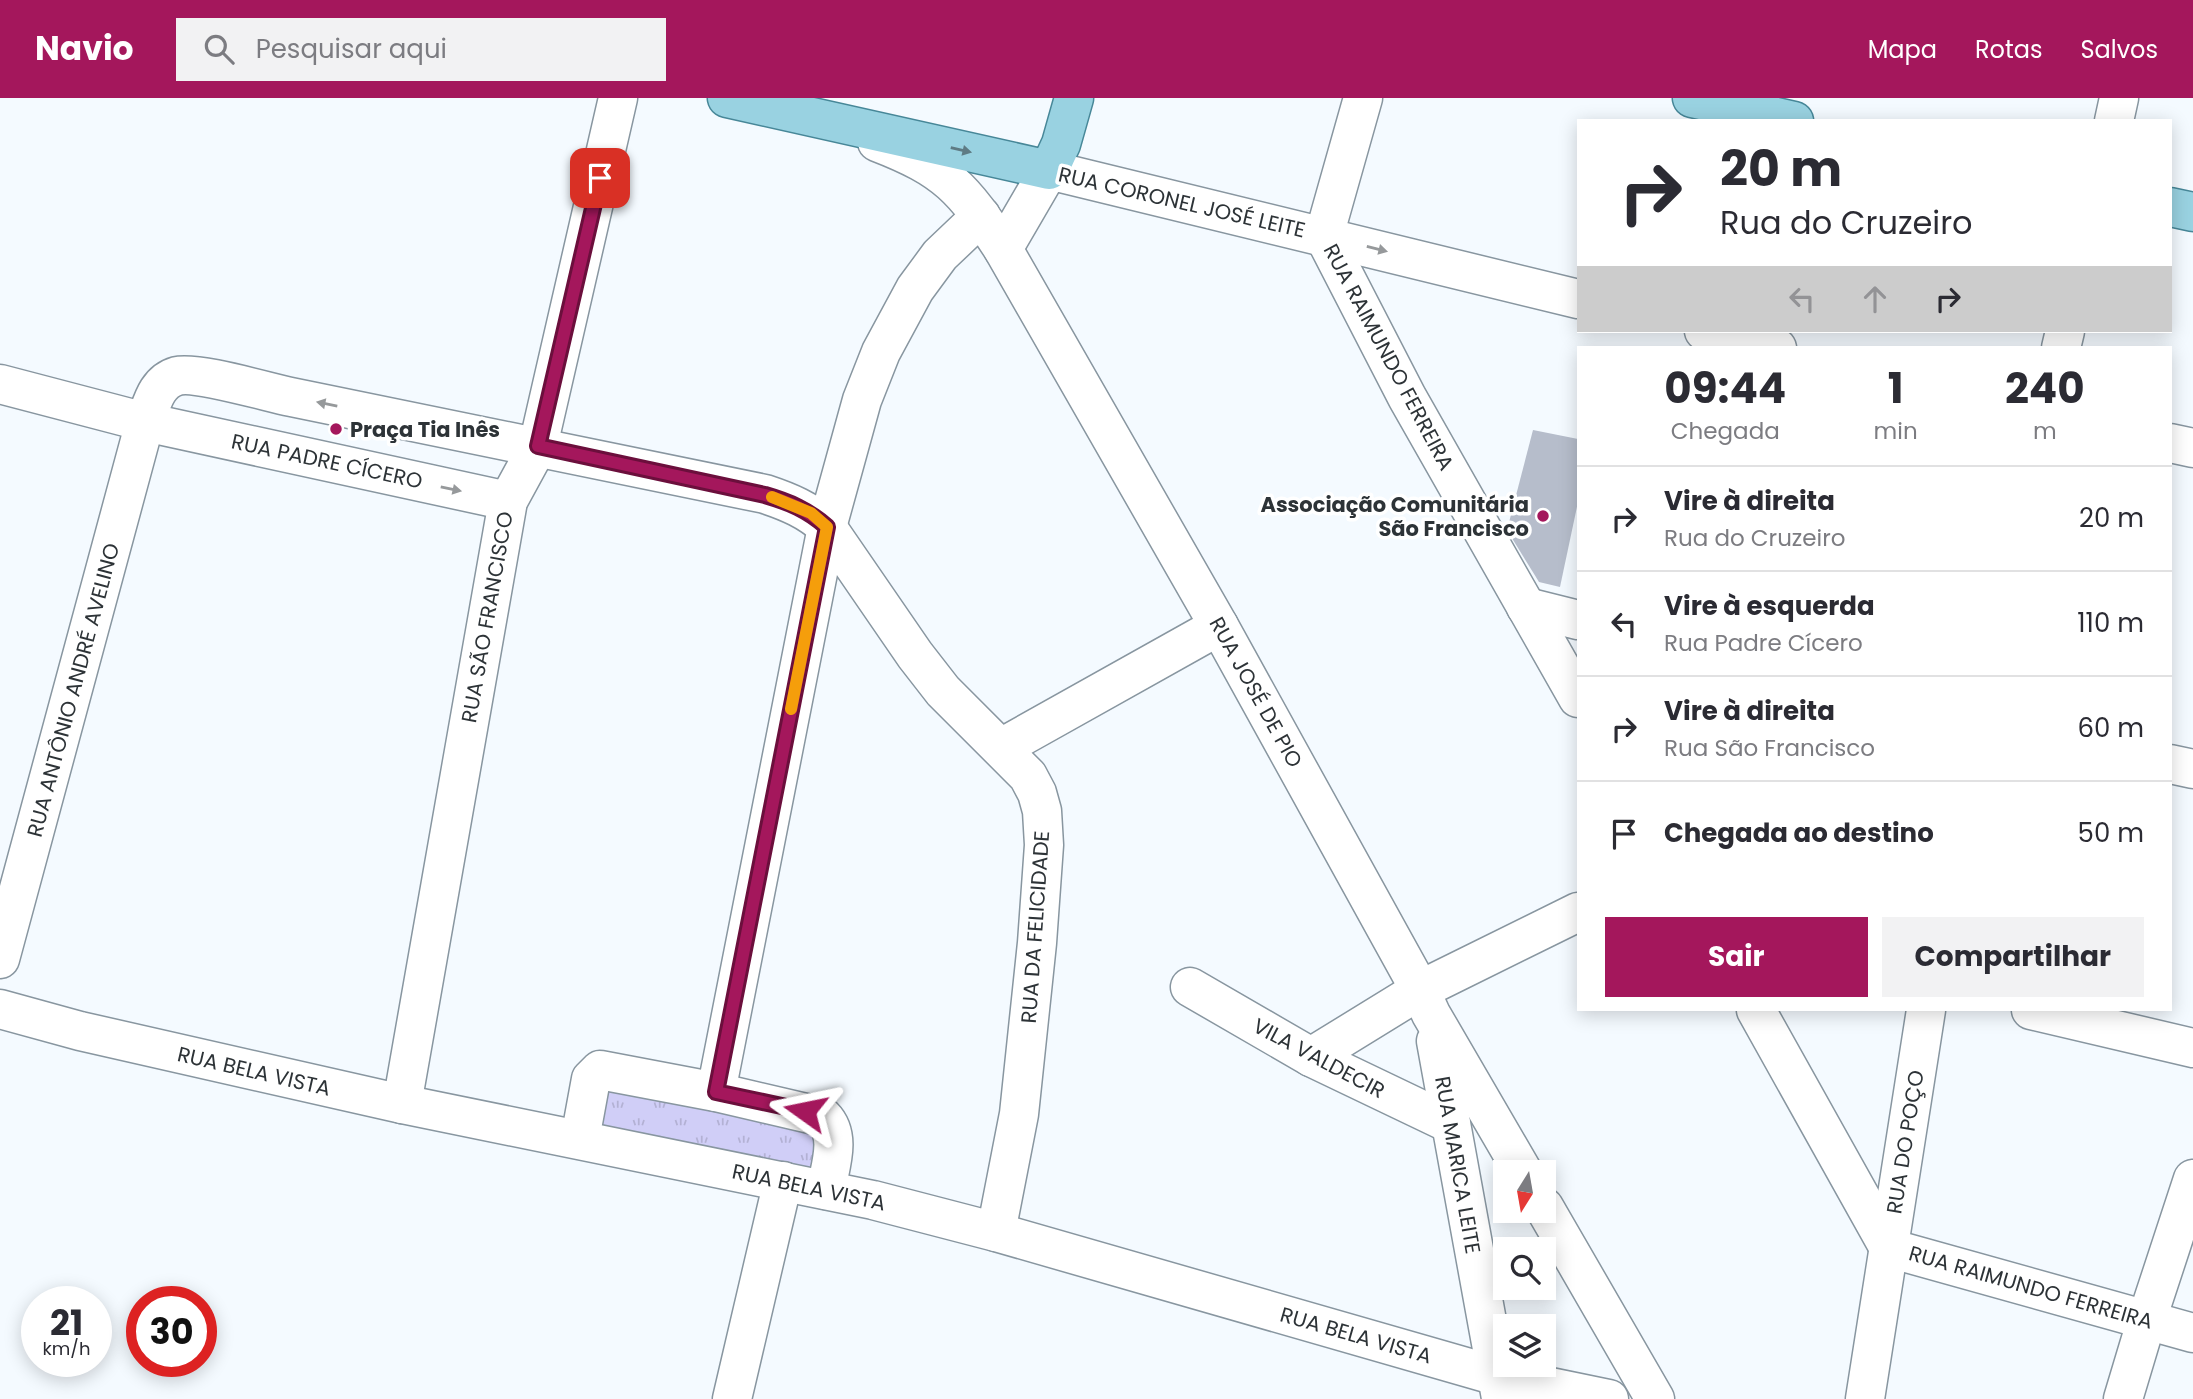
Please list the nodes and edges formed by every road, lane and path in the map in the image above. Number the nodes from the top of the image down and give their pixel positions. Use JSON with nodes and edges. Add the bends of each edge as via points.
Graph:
{"nodes":[{"id":1,"x":618,"y":98,"type":"edge"},
{"id":2,"x":727,"y":98,"type":"edge"},
{"id":3,"x":1074,"y":98,"type":"edge"},
{"id":4,"x":1363,"y":98,"type":"edge"},
{"id":5,"x":1692,"y":98,"type":"edge"},
{"id":6,"x":2119,"y":98,"type":"edge"},
{"id":7,"x":1743,"y":109,"type":"edge"},
{"id":8,"x":784,"y":110,"type":"junction"},
{"id":9,"x":1786,"y":119,"type":"edge"},
{"id":10,"x":2114,"y":119,"type":"edge"},
{"id":11,"x":1048,"y":170,"type":"junction"},
{"id":12,"x":2172,"y":207,"type":"edge"},
{"id":13,"x":2193,"y":212,"type":"edge"},
{"id":14,"x":981,"y":216,"type":"junction"},
{"id":15,"x":1325,"y":236,"type":"junction"},
{"id":16,"x":1003,"y":249,"type":"junction"},
{"id":17,"x":1577,"y":299,"type":"edge"},
{"id":18,"x":1713,"y":333,"type":"edge"},
{"id":19,"x":1768,"y":346,"type":"edge"},
{"id":20,"x":0,"y":384,"type":"edge"},
{"id":21,"x":145,"y":422,"type":"junction"},
{"id":22,"x":2172,"y":443,"type":"edge"},
{"id":23,"x":538,"y":446,"type":"junction"},
{"id":24,"x":2193,"y":448,"type":"edge"},
{"id":25,"x":508,"y":501,"type":"junction"},
{"id":26,"x":827,"y":527,"type":"junction"},
{"id":27,"x":1526,"y":607,"type":"junction"},
{"id":28,"x":1577,"y":620,"type":"edge"},
{"id":29,"x":1219,"y":626,"type":"junction"},
{"id":30,"x":1577,"y":696,"type":"edge"},
{"id":31,"x":1001,"y":748,"type":"junction"},
{"id":32,"x":2172,"y":764,"type":"edge"},
{"id":33,"x":2193,"y":769,"type":"edge"},
{"id":34,"x":1577,"y":913,"type":"edge"},
{"id":35,"x":0,"y":959,"type":"edge"},
{"id":36,"x":1190,"y":988,"type":"dead end"},
{"id":37,"x":1426,"y":1002,"type":"junction"},
{"id":38,"x":0,"y":1009,"type":"edge"},
{"id":39,"x":1757,"y":1011,"type":"edge"},
{"id":40,"x":1926,"y":1011,"type":"edge"},
{"id":41,"x":2035,"y":1011,"type":"edge"},
{"id":42,"x":2193,"y":1048,"type":"edge"},
{"id":43,"x":1311,"y":1057,"type":"junction"},
{"id":44,"x":716,"y":1092,"type":"junction"},
{"id":45,"x":402,"y":1104,"type":"junction"},
{"id":46,"x":1451,"y":1124,"type":"junction"},
{"id":47,"x":580,"y":1139,"type":"junction"},
{"id":48,"x":1516,"y":1160,"type":"edge"},
{"id":49,"x":2193,"y":1179,"type":"edge"},
{"id":50,"x":783,"y":1181,"type":"junction"},
{"id":51,"x":826,"y":1190,"type":"junction"},
{"id":52,"x":1553,"y":1223,"type":"edge"},
{"id":53,"x":996,"y":1232,"type":"junction"},
{"id":54,"x":1889,"y":1248,"type":"junction"},
{"id":55,"x":2147,"y":1319,"type":"junction"},
{"id":56,"x":2193,"y":1334,"type":"edge"},
{"id":57,"x":1499,"y":1387,"type":"edge"},
{"id":58,"x":732,"y":1399,"type":"edge"},
{"id":59,"x":1609,"y":1399,"type":"edge"},
{"id":60,"x":1655,"y":1399,"type":"edge"},
{"id":61,"x":1865,"y":1399,"type":"edge"},
{"id":62,"x":2123,"y":1399,"type":"edge"}],
"edges":[{"from":1,"to":23,"type":"street","name":"RUA SÃO FRANCISCO"},
{"from":2,"to":8,"type":"main road","name":"RUA CORONEL JOSÉ LEITE"},
{"from":3,"to":11,"type":"main road"},
{"from":4,"to":15,"type":"street"},
{"from":5,"to":7,"type":"main road"},
{"from":6,"to":10,"type":"street"},
{"from":7,"to":9,"type":"main road"},
{"from":8,"to":11,"type":"main road","name":"RUA CORONEL JOSÉ LEITE","one_way":true},
{"from":8,"to":14,"type":"street","name":"RUA CORONEL JOSÉ LEITE","via":[[930,165],[963,192]]},
{"from":11,"to":15,"type":"street","name":"RUA CORONEL JOSÉ LEITE"},
{"from":11,"to":16,"type":"street"},
{"from":12,"to":13,"type":"main road"},
{"from":14,"to":16,"type":"street","name":"RUA JOSÉ DE PIO"},
{"from":14,"to":26,"type":"street","via":[[932,265],[881,352]]},
{"from":15,"to":17,"type":"street","name":"RUA CORONEL JOSÉ LEITE","one_way":true},
{"from":15,"to":27,"type":"street","name":"RUA RAIMUNDO FERREIRA","via":[[1407,397]]},
{"from":16,"to":29,"type":"street","name":"RUA JOSÉ DE PIO"},
{"from":18,"to":19,"type":"street"},
{"from":20,"to":21,"type":"street","name":"RUA PADRE CÍCERO"},
{"from":23,"to":21,"type":"street","one_way":true,"via":[[188,374],[163,383]]},
{"from":21,"to":25,"type":"street","name":"RUA PADRE CÍCERO","one_way":true},
{"from":21,"to":35,"type":"street","name":"RUA ANTÔNIO ANDRÉ AVELINO"},
{"from":22,"to":24,"type":"street"},
{"from":23,"to":25,"type":"street","name":"RUA SÃO FRANCISCO"},
{"from":23,"to":26,"type":"street","via":[[790,502]]},
{"from":25,"to":45,"type":"street","name":"RUA SÃO FRANCISCO"},
{"from":26,"to":31,"type":"street","name":"RUA DA FELICIDADE","via":[[943,691]]},
{"from":26,"to":44,"type":"street"},
{"from":27,"to":28,"type":"street"},
{"from":27,"to":30,"type":"street","name":"RUA RAIMUNDO FERREIRA"},
{"from":29,"to":31,"type":"street"},
{"from":29,"to":37,"type":"street","name":"RUA JOSÉ DE PIO"},
{"from":31,"to":53,"type":"street","name":"RUA DA FELICIDADE","via":[[1028,776],[1037,793],[1044,845],[1018,1114]]},
{"from":32,"to":33,"type":"street"},
{"from":34,"to":37,"type":"street"},
{"from":36,"to":43,"type":"street","name":"VILA VALDECIR"},
{"from":37,"to":43,"type":"street"},
{"from":37,"to":46,"type":"street","name":"RUA MARICA LEITE"},
{"from":37,"to":48,"type":"street","name":"RUA JOSÉ DE PIO"},
{"from":38,"to":45,"type":"street","name":"RUA BELA VISTA"},
{"from":39,"to":54,"type":"street","name":"RUA RAIMUNDO FERREIRA"},
{"from":40,"to":54,"type":"street","name":"RUA DO POÇO"},
{"from":41,"to":42,"type":"street"},
{"from":43,"to":46,"type":"street","name":"VILA VALDECIR"},
{"from":44,"to":47,"type":"street","via":[[600,1070],[590,1079]]},
{"from":44,"to":51,"type":"street","via":[[825,1119],[834,1136]]},
{"from":45,"to":47,"type":"street","name":"RUA BELA VISTA"},
{"from":46,"to":57,"type":"street","name":"RUA MARICA LEITE"},
{"from":47,"to":50,"type":"street","name":"RUA BELA VISTA"},
{"from":49,"to":55,"type":"street"},
{"from":50,"to":51,"type":"street","name":"RUA BELA VISTA"},
{"from":50,"to":58,"type":"street"},
{"from":51,"to":53,"type":"street","name":"RUA BELA VISTA"},
{"from":52,"to":60,"type":"street"},
{"from":53,"to":57,"type":"street","name":"RUA BELA VISTA"},
{"from":54,"to":55,"type":"street","name":"RUA RAIMUNDO FERREIRA"},
{"from":54,"to":61,"type":"street","name":"RUA DO POÇO"},
{"from":55,"to":56,"type":"street","name":"RUA RAIMUNDO FERREIRA"},
{"from":55,"to":62,"type":"street"},
{"from":57,"to":59,"type":"street","name":"RUA BELA VISTA"}]}
